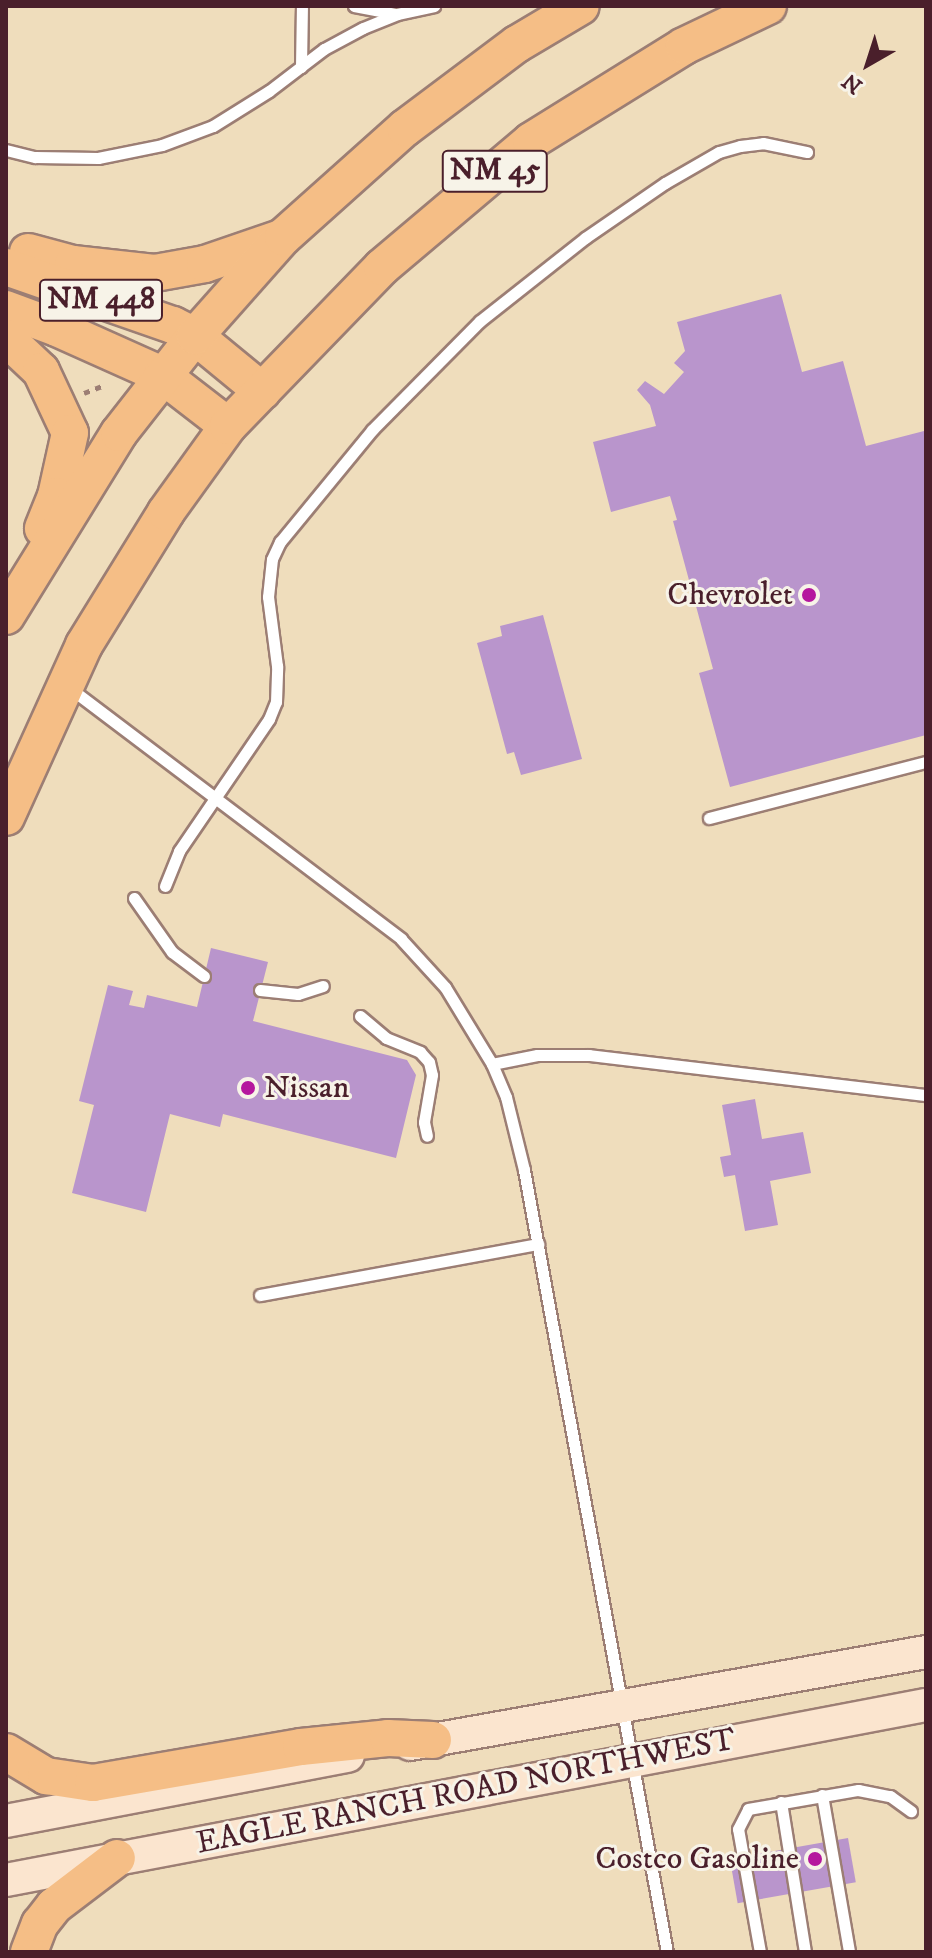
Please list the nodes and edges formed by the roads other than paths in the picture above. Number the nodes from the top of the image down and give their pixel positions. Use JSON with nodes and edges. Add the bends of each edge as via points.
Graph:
{"nodes":[{"id":1,"x":302,"y":6,"type":"edge"},
{"id":2,"x":354,"y":6,"type":"edge"},
{"id":3,"x":434,"y":6,"type":"edge"},
{"id":4,"x":581,"y":6,"type":"edge"},
{"id":5,"x":768,"y":6,"type":"edge"},
{"id":6,"x":397,"y":14,"type":"junction"},
{"id":7,"x":301,"y":67,"type":"junction"},
{"id":8,"x":6,"y":150,"type":"edge"},
{"id":9,"x":807,"y":152,"type":"dead end"},
{"id":10,"x":283,"y":237,"type":"junction"},
{"id":11,"x":6,"y":247,"type":"edge"},
{"id":12,"x":6,"y":267,"type":"edge"},
{"id":13,"x":6,"y":309,"type":"edge"},
{"id":14,"x":195,"y":336,"type":"junction"},
{"id":15,"x":6,"y":338,"type":"edge"},
{"id":16,"x":162,"y":375,"type":"junction"},
{"id":17,"x":262,"y":391,"type":"junction"},
{"id":18,"x":228,"y":426,"type":"junction"},
{"id":19,"x":8,"y":612,"type":"edge"},
{"id":20,"x":64,"y":683,"type":"junction"},
{"id":21,"x":926,"y":762,"type":"edge"},
{"id":22,"x":214,"y":796,"type":"junction"},
{"id":23,"x":6,"y":817,"type":"edge"},
{"id":24,"x":709,"y":818,"type":"dead end"},
{"id":25,"x":165,"y":886,"type":"dead end"},
{"id":26,"x":134,"y":898,"type":"dead end"},
{"id":27,"x":204,"y":976,"type":"dead end"},
{"id":28,"x":323,"y":986,"type":"dead end"},
{"id":29,"x":260,"y":990,"type":"dead end"},
{"id":30,"x":360,"y":1016,"type":"dead end"},
{"id":31,"x":492,"y":1064,"type":"junction"},
{"id":32,"x":926,"y":1095,"type":"edge"},
{"id":33,"x":427,"y":1136,"type":"dead end"},
{"id":34,"x":538,"y":1244,"type":"junction"},
{"id":35,"x":260,"y":1295,"type":"dead end"},
{"id":36,"x":926,"y":1652,"type":"edge"},
{"id":37,"x":622,"y":1705,"type":"junction"},
{"id":38,"x":926,"y":1705,"type":"edge"},
{"id":39,"x":433,"y":1740,"type":"junction"},
{"id":40,"x":6,"y":1752,"type":"edge"},
{"id":41,"x":632,"y":1759,"type":"junction"},
{"id":42,"x":822,"y":1795,"type":"junction"},
{"id":43,"x":781,"y":1802,"type":"junction"},
{"id":44,"x":911,"y":1811,"type":"dead end"},
{"id":45,"x":6,"y":1821,"type":"edge"},
{"id":46,"x":117,"y":1858,"type":"junction"},
{"id":47,"x":6,"y":1880,"type":"edge"},
{"id":48,"x":29,"y":1952,"type":"edge"},
{"id":49,"x":667,"y":1952,"type":"edge"},
{"id":50,"x":760,"y":1952,"type":"edge"},
{"id":51,"x":805,"y":1952,"type":"edge"},
{"id":52,"x":849,"y":1952,"type":"edge"}],
"edges":[{"from":1,"to":7,"type":"lane"},
{"from":2,"to":6,"type":"lane"},
{"from":3,"to":6,"type":"lane"},
{"from":4,"to":10,"type":"main road","number":"NM 45","via":[[517,44],[405,128]]},
{"from":5,"to":17,"type":"main road","number":"NM 45","via":[[684,46],[531,141],[382,267]]},
{"from":6,"to":7,"type":"lane","via":[[337,42]]},
{"from":7,"to":8,"type":"lane","via":[[213,126],[162,145],[98,158],[35,157]]},
{"from":9,"to":22,"type":"lane","via":[[763,143],[740,146],[665,183],[491,312],[372,430],[290,527],[272,559],[268,597],[276,702]]},
{"from":10,"to":11,"type":"main road","via":[[205,264],[155,273],[73,264]]},
{"from":10,"to":14,"type":"main road","number":"NM 45"},
{"from":12,"to":14,"type":"main road","number":"NM 448"},
{"from":13,"to":16,"type":"main road","number":"NM 448"},
{"from":14,"to":16,"type":"main road","number":"NM 45"},
{"from":14,"to":17,"type":"main road","number":"NM 448"},
{"from":15,"to":19,"type":"main road","via":[[41,371],[70,433],[56,496]]},
{"from":16,"to":18,"type":"main road","number":"NM 448"},
{"from":16,"to":19,"type":"main road","number":"NM 45","via":[[119,433]]},
{"from":17,"to":18,"type":"main road","number":"NM 45"},
{"from":18,"to":20,"type":"main road","number":"NM 45","via":[[166,512]]},
{"from":20,"to":22,"type":"lane"},
{"from":20,"to":23,"type":"main road","number":"NM 45"},
{"from":21,"to":24,"type":"lane"},
{"from":22,"to":25,"type":"lane","via":[[179,851]]},
{"from":22,"to":31,"type":"lane","via":[[401,939],[445,987]]},
{"from":26,"to":27,"type":"lane","via":[[172,952]]},
{"from":28,"to":29,"type":"lane","via":[[298,994]]},
{"from":30,"to":33,"type":"lane","via":[[429,1062]]},
{"from":31,"to":32,"type":"lane","via":[[537,1055],[589,1055]]},
{"from":31,"to":34,"type":"lane","via":[[517,1136]]},
{"from":34,"to":35,"type":"lane"},
{"from":34,"to":37,"type":"lane"},
{"from":36,"to":37,"type":"main road","name":"EAGLE RANCH ROAD NORTHWEST"},
{"from":37,"to":39,"type":"main road","name":"EAGLE RANCH ROAD NORTHWEST"},
{"from":37,"to":41,"type":"lane"},
{"from":38,"to":41,"type":"main road","name":"EAGLE RANCH ROAD NORTHWEST"},
{"from":39,"to":40,"type":"main road","via":[[388,1738],[315,1746],[93,1783],[46,1776]]},
{"from":39,"to":45,"type":"main road","name":"EAGLE RANCH ROAD NORTHWEST"},
{"from":41,"to":46,"type":"main road","name":"EAGLE RANCH ROAD NORTHWEST"},
{"from":41,"to":49,"type":"lane"},
{"from":42,"to":43,"type":"lane"},
{"from":42,"to":44,"type":"lane","via":[[876,1791]]},
{"from":42,"to":52,"type":"lane"},
{"from":43,"to":50,"type":"lane","via":[[755,1806],[739,1822]]},
{"from":43,"to":51,"type":"lane"},
{"from":46,"to":47,"type":"main road","name":"EAGLE RANCH ROAD NORTHWEST"},
{"from":46,"to":48,"type":"main road","via":[[54,1906]]}]}
